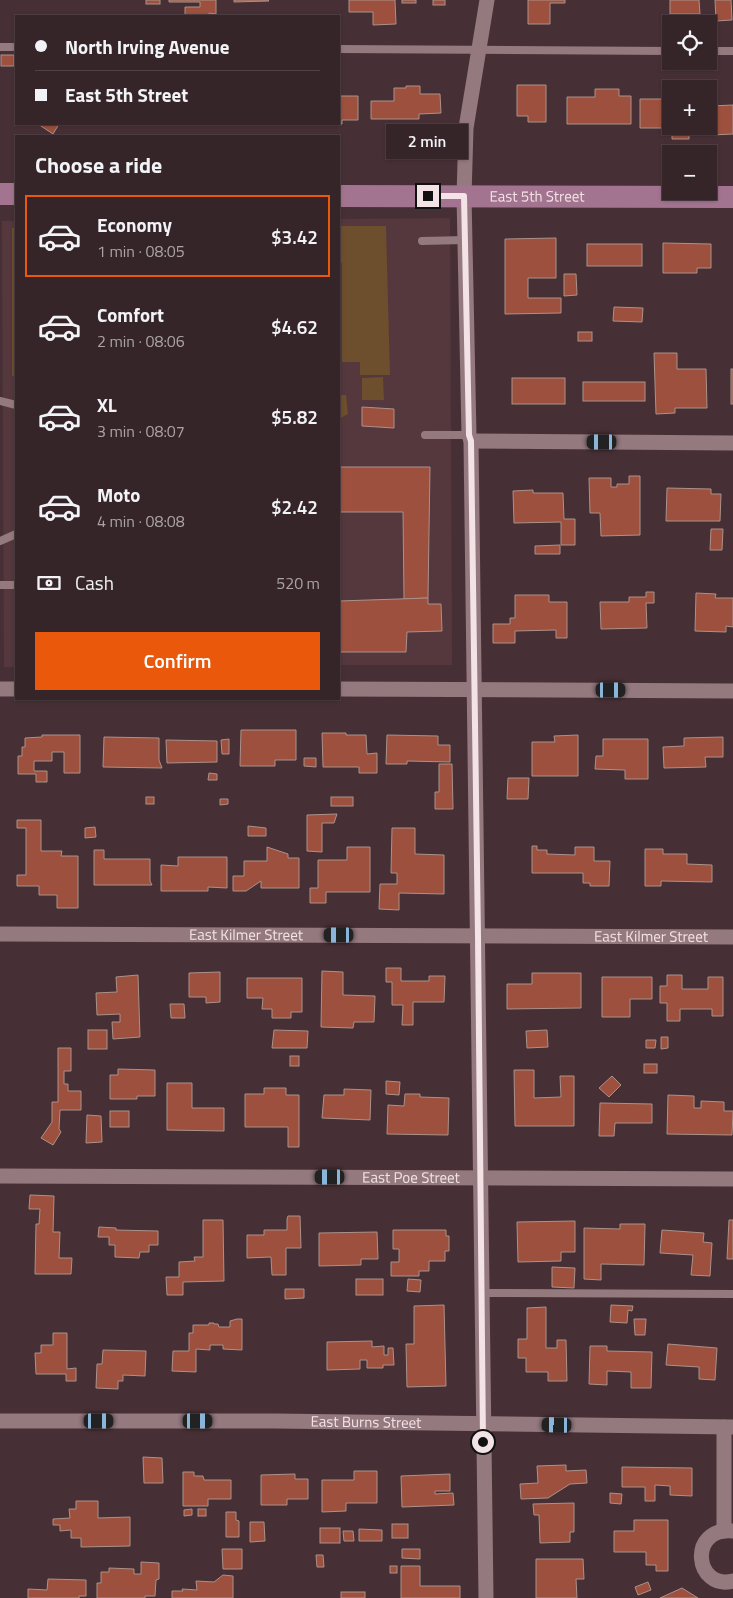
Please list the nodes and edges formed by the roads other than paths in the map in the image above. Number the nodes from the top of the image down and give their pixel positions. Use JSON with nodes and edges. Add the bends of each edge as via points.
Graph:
{"nodes":[{"id":1,"x":487,"y":0,"type":"edge"},
{"id":2,"x":0,"y":47,"type":"edge"},
{"id":3,"x":15,"y":47,"type":"edge"},
{"id":4,"x":340,"y":49,"type":"edge"},
{"id":5,"x":480,"y":50,"type":"junction"},
{"id":6,"x":662,"y":51,"type":"edge"},
{"id":7,"x":717,"y":51,"type":"edge"},
{"id":8,"x":733,"y":51,"type":"edge"},
{"id":9,"x":0,"y":194,"type":"edge"},
{"id":10,"x":15,"y":194,"type":"edge"},
{"id":11,"x":340,"y":196,"type":"edge"},
{"id":12,"x":464,"y":196,"type":"junction"},
{"id":13,"x":733,"y":197,"type":"edge"},
{"id":14,"x":465,"y":240,"type":"junction"},
{"id":15,"x":422,"y":241,"type":"dead end"},
{"id":16,"x":0,"y":400,"type":"edge"},
{"id":17,"x":15,"y":405,"type":"edge"},
{"id":18,"x":424,"y":435,"type":"dead end"},
{"id":19,"x":470,"y":438,"type":"junction"},
{"id":20,"x":733,"y":443,"type":"edge"},
{"id":21,"x":15,"y":534,"type":"edge"},
{"id":22,"x":0,"y":541,"type":"edge"},
{"id":23,"x":15,"y":585,"type":"edge"},
{"id":24,"x":0,"y":586,"type":"edge"},
{"id":25,"x":0,"y":689,"type":"edge"},
{"id":26,"x":15,"y":689,"type":"edge"},
{"id":27,"x":340,"y":689,"type":"edge"},
{"id":28,"x":475,"y":690,"type":"junction"},
{"id":29,"x":733,"y":691,"type":"edge"},
{"id":30,"x":0,"y":934,"type":"edge"},
{"id":31,"x":478,"y":936,"type":"junction"},
{"id":32,"x":733,"y":937,"type":"edge"},
{"id":33,"x":0,"y":1176,"type":"edge"},
{"id":34,"x":480,"y":1177,"type":"junction"},
{"id":35,"x":733,"y":1179,"type":"edge"},
{"id":36,"x":482,"y":1293,"type":"junction"},
{"id":37,"x":733,"y":1294,"type":"edge"},
{"id":38,"x":0,"y":1421,"type":"edge"},
{"id":39,"x":483,"y":1424,"type":"junction"},
{"id":40,"x":729,"y":1427,"type":"edge"},
{"id":41,"x":729,"y":1531,"type":"edge"},
{"id":42,"x":733,"y":1581,"type":"edge"},
{"id":43,"x":486,"y":1598,"type":"edge"}],
"edges":[{"from":1,"to":5,"type":"street"},
{"from":2,"to":3,"type":"lane"},
{"from":4,"to":5,"type":"lane"},
{"from":5,"to":6,"type":"lane"},
{"from":5,"to":12,"type":"street","via":[[466,128]]},
{"from":7,"to":8,"type":"lane"},
{"from":9,"to":10,"type":"street"},
{"from":11,"to":12,"type":"street","name":"East 5th Street"},
{"from":12,"to":13,"type":"street","name":"East 5th Street"},
{"from":12,"to":14,"type":"street"},
{"from":14,"to":15,"type":"lane"},
{"from":14,"to":19,"type":"street"},
{"from":16,"to":17,"type":"lane"},
{"from":18,"to":19,"type":"lane"},
{"from":19,"to":20,"type":"street"},
{"from":19,"to":28,"type":"street"},
{"from":21,"to":22,"type":"lane"},
{"from":23,"to":24,"type":"lane"},
{"from":25,"to":26,"type":"street"},
{"from":27,"to":28,"type":"street"},
{"from":28,"to":29,"type":"street"},
{"from":28,"to":31,"type":"street"},
{"from":30,"to":31,"type":"street","name":"East Kilmer Street"},
{"from":31,"to":32,"type":"street","name":"East Kilmer Street"},
{"from":31,"to":34,"type":"street"},
{"from":33,"to":34,"type":"street","name":"East Poe Street"},
{"from":34,"to":35,"type":"street","name":"East Poe Street"},
{"from":34,"to":36,"type":"street"},
{"from":36,"to":37,"type":"lane"},
{"from":36,"to":39,"type":"street"},
{"from":38,"to":39,"type":"street","name":"East Burns Street"},
{"from":39,"to":40,"type":"street","name":"East Burns Street"},
{"from":39,"to":43,"type":"street"},
{"from":40,"to":41,"type":"street"},
{"from":41,"to":42,"type":"street","via":[[710,1537],[701,1550],[701,1559],[707,1574],[713,1579]]}]}
